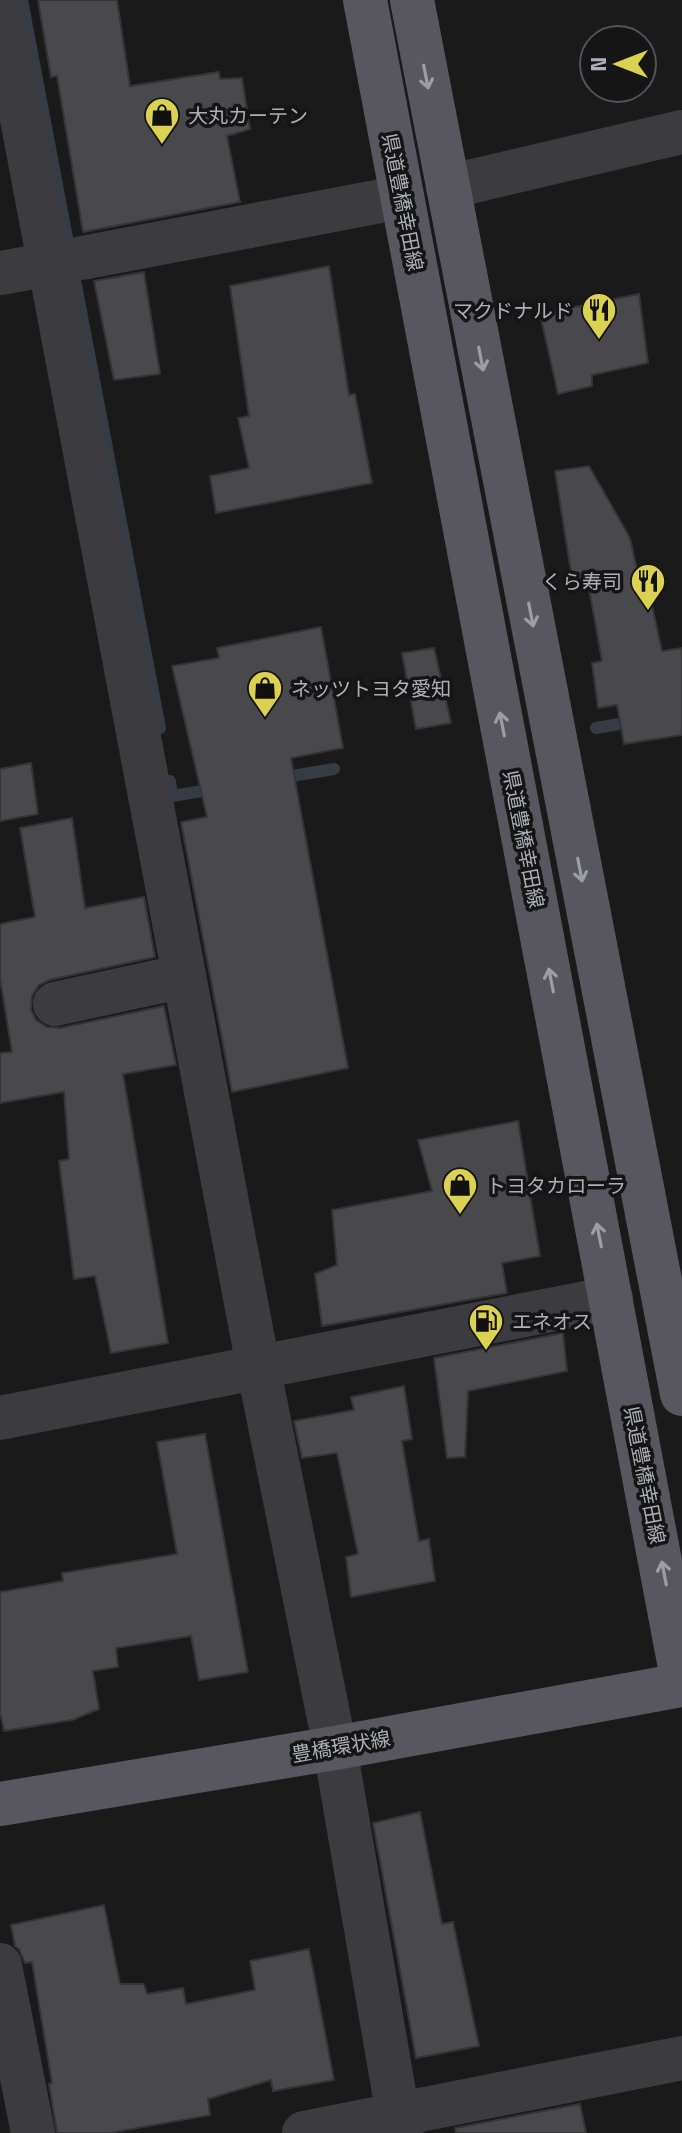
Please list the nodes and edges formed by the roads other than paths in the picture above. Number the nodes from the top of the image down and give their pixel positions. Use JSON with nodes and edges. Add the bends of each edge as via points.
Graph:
{"nodes":[{"id":1,"x":365,"y":0,"type":"edge"},
{"id":2,"x":412,"y":0,"type":"edge"},
{"id":3,"x":0,"y":3,"type":"edge"},
{"id":4,"x":682,"y":132,"type":"edge"},
{"id":5,"x":448,"y":187,"type":"junction"},
{"id":6,"x":402,"y":197,"type":"junction"},
{"id":7,"x":65,"y":261,"type":"junction"},
{"id":8,"x":0,"y":273,"type":"edge"},
{"id":9,"x":184,"y":976,"type":"junction"},
{"id":10,"x":55,"y":1004,"type":"dead end"},
{"id":11,"x":672,"y":1286,"type":"edge"},
{"id":12,"x":611,"y":1298,"type":"junction"},
{"id":13,"x":258,"y":1366,"type":"junction"},
{"id":14,"x":682,"y":1394,"type":"edge"},
{"id":15,"x":0,"y":1418,"type":"edge"},
{"id":16,"x":682,"y":1678,"type":"edge"},
{"id":17,"x":682,"y":1685,"type":"edge"},
{"id":18,"x":335,"y":1748,"type":"junction"},
{"id":19,"x":0,"y":1804,"type":"edge"},
{"id":20,"x":0,"y":1965,"type":"edge"},
{"id":21,"x":682,"y":2058,"type":"edge"},
{"id":22,"x":400,"y":2124,"type":"edge"},
{"id":23,"x":33,"y":2133,"type":"edge"},
{"id":24,"x":304,"y":2133,"type":"edge"}],
"edges":[{"from":1,"to":6,"type":"main road","name":"県道豊橋幸田線"},
{"from":2,"to":5,"type":"main road","one_way":true},
{"from":3,"to":7,"type":"street"},
{"from":4,"to":5,"type":"street"},
{"from":5,"to":11,"type":"main road","one_way":true},
{"from":6,"to":7,"type":"street"},
{"from":12,"to":6,"type":"main road","name":"県道豊橋幸田線","one_way":true},
{"from":7,"to":8,"type":"street"},
{"from":7,"to":9,"type":"street"},
{"from":9,"to":10,"type":"street"},
{"from":9,"to":13,"type":"street"},
{"from":11,"to":14,"type":"main road"},
{"from":12,"to":13,"type":"street"},
{"from":16,"to":12,"type":"main road","name":"県道豊橋幸田線","one_way":true},
{"from":13,"to":15,"type":"street"},
{"from":13,"to":18,"type":"street"},
{"from":17,"to":18,"type":"main road","name":"豊橋環状線"},
{"from":18,"to":19,"type":"main road","name":"豊橋環状線"},
{"from":18,"to":22,"type":"street"},
{"from":20,"to":23,"type":"street"},
{"from":21,"to":22,"type":"street"},
{"from":22,"to":24,"type":"street"}]}
